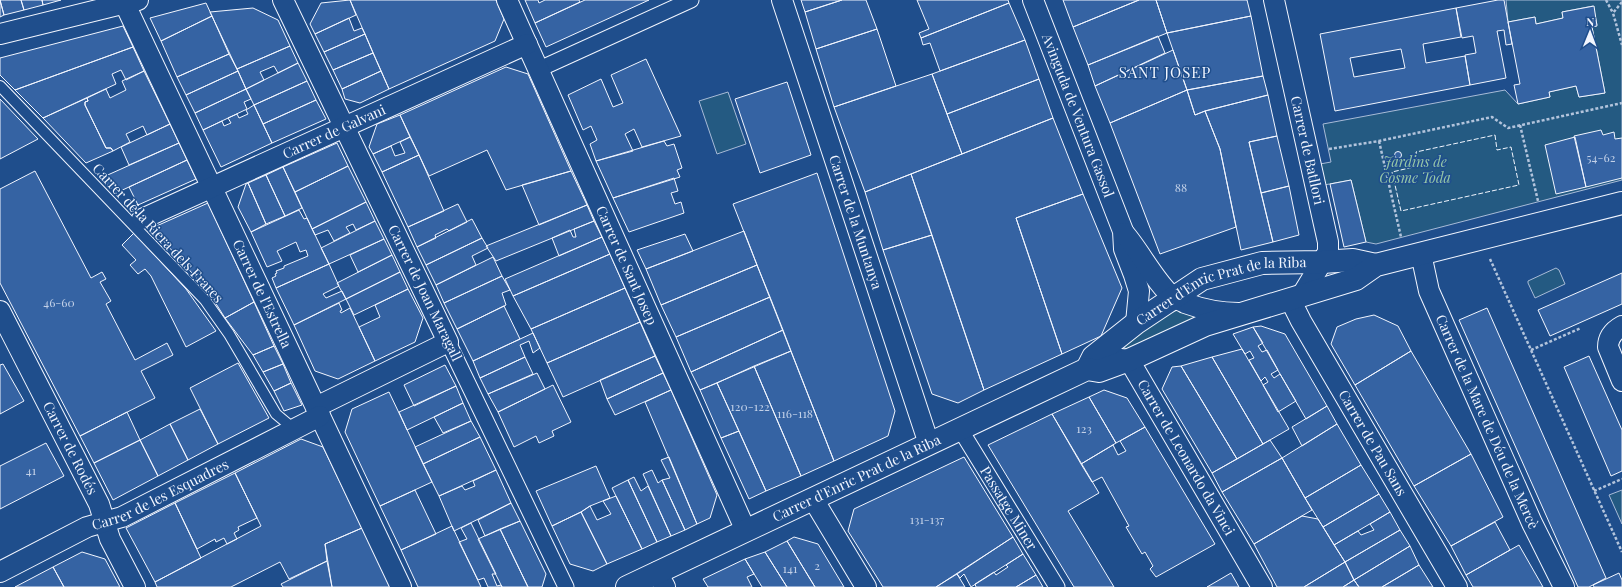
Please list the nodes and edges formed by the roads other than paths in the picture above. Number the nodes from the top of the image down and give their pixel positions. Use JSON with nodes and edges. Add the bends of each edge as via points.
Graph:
{"nodes":[{"id":1,"x":283,"y":0,"type":"edge"},
{"id":2,"x":507,"y":0,"type":"edge"},
{"id":3,"x":691,"y":0,"type":"edge"},
{"id":4,"x":782,"y":0,"type":"edge"},
{"id":5,"x":1033,"y":0,"type":"edge"},
{"id":6,"x":1274,"y":0,"type":"edge"},
{"id":7,"x":129,"y":1,"type":"edge"},
{"id":8,"x":0,"y":34,"type":"edge"},
{"id":9,"x":527,"y":44,"type":"junction"},
{"id":10,"x":546,"y":66,"type":"dead end"},
{"id":11,"x":0,"y":86,"type":"edge"},
{"id":12,"x":344,"y":127,"type":"junction"},
{"id":13,"x":212,"y":187,"type":"junction"},
{"id":14,"x":1622,"y":203,"type":"edge"},
{"id":15,"x":142,"y":219,"type":"dead end"},
{"id":16,"x":1123,"y":231,"type":"junction"},
{"id":17,"x":1421,"y":254,"type":"junction"},
{"id":18,"x":1322,"y":262,"type":"junction"},
{"id":19,"x":1376,"y":265,"type":"junction"},
{"id":20,"x":1296,"y":297,"type":"junction"},
{"id":21,"x":1175,"y":298,"type":"junction"},
{"id":22,"x":0,"y":311,"type":"edge"},
{"id":23,"x":1246,"y":312,"type":"junction"},
{"id":24,"x":1136,"y":323,"type":"junction"},
{"id":25,"x":1622,"y":326,"type":"edge"},
{"id":26,"x":448,"y":342,"type":"junction"},
{"id":27,"x":1129,"y":360,"type":"junction"},
{"id":28,"x":1090,"y":363,"type":"junction"},
{"id":29,"x":1622,"y":381,"type":"edge"},
{"id":30,"x":318,"y":412,"type":"junction"},
{"id":31,"x":294,"y":429,"type":"junction"},
{"id":32,"x":960,"y":429,"type":"junction"},
{"id":33,"x":929,"y":444,"type":"junction"},
{"id":34,"x":813,"y":499,"type":"junction"},
{"id":35,"x":105,"y":522,"type":"junction"},
{"id":36,"x":746,"y":531,"type":"junction"},
{"id":37,"x":0,"y":572,"type":"edge"},
{"id":38,"x":661,"y":580,"type":"edge"},
{"id":39,"x":135,"y":587,"type":"edge"},
{"id":40,"x":401,"y":587,"type":"edge"},
{"id":41,"x":566,"y":587,"type":"edge"},
{"id":42,"x":626,"y":587,"type":"edge"},
{"id":43,"x":866,"y":587,"type":"edge"},
{"id":44,"x":1057,"y":587,"type":"edge"},
{"id":45,"x":1262,"y":587,"type":"edge"},
{"id":46,"x":1457,"y":587,"type":"edge"},
{"id":47,"x":1564,"y":587,"type":"edge"}],
"edges":[{"from":1,"to":12,"type":"street","name":"Carrer de Joan Maragall"},
{"from":2,"to":9,"type":"street","name":"Carrer de Sant Josep"},
{"from":3,"to":10,"type":"street"},
{"from":4,"to":33,"type":"street","name":"Carrer de la Muntanya"},
{"from":5,"to":16,"type":"street","name":"Avinguda de Ventura Gassol"},
{"from":6,"to":18,"type":"street","name":"Carrer de Batllori","via":[[1328,242],[1328,252]]},
{"from":7,"to":8,"type":"street"},
{"from":7,"to":13,"type":"street","name":"Carrer de l'Estrella"},
{"from":9,"to":12,"type":"street","name":"Carrer de Galvani"},
{"from":9,"to":36,"type":"street","name":"Carrer de Sant Josep"},
{"from":11,"to":31,"type":"lane","name":"Carrer de la Riera dels Frares","via":[[205,300],[229,334],[276,414]]},
{"from":12,"to":13,"type":"street","name":"Carrer de Galvani"},
{"from":12,"to":26,"type":"street","name":"Carrer de Joan Maragall"},
{"from":13,"to":15,"type":"street","name":"Carrer de Galvani"},
{"from":13,"to":30,"type":"street","name":"Carrer de l'Estrella"},
{"from":14,"to":17,"type":"street","name":"Carrer d'Enric Prat de la Riba"},
{"from":16,"to":21,"type":"street","name":"Avinguda de Ventura Gassol","via":[[1159,281]]},
{"from":16,"to":24,"type":"street","name":"Avinguda de Ventura Gassol","via":[[1124,249],[1139,291]]},
{"from":17,"to":19,"type":"street","name":"Carrer d'Enric Prat de la Riba"},
{"from":17,"to":47,"type":"street","name":"Carrer de la Mare de Déu de la Mercè","via":[[1429,291],[1529,516]]},
{"from":18,"to":19,"type":"street","name":"Carrer d'Enric Prat de la Riba","via":[[1353,260]]},
{"from":18,"to":20,"type":"street","name":"Carrer de Batllori"},
{"from":18,"to":21,"type":"street","name":"Carrer d'Enric Prat de la Riba","via":[[1262,263],[1240,268],[1202,279]]},
{"from":19,"to":20,"type":"street","name":"Carrer d'Enric Prat de la Riba","via":[[1356,279]]},
{"from":20,"to":23,"type":"street","name":"Carrer d'Enric Prat de la Riba"},
{"from":20,"to":46,"type":"street","name":"Carrer de Pau Sans","via":[[1301,321]]},
{"from":21,"to":23,"type":"street","name":"Avinguda de Ventura Gassol","via":[[1219,313]]},
{"from":21,"to":24,"type":"street","name":"Carrer d'Enric Prat de la Riba"},
{"from":22,"to":35,"type":"street","name":"Carrer de Rodés","via":[[100,504]]},
{"from":23,"to":27,"type":"street","name":"Carrer d'Enric Prat de la Riba","via":[[1205,325]]},
{"from":24,"to":28,"type":"street","name":"Carrer d'Enric Prat de la Riba"},
{"from":25,"to":29,"type":"street","via":[[1613,333],[1608,342],[1608,348]]},
{"from":26,"to":30,"type":"street","name":"Carrer de les Esquadres"},
{"from":26,"to":41,"type":"street","name":"Carrer de Joan Maragall"},
{"from":27,"to":28,"type":"street","name":"Carrer d'Enric Prat de la Riba","via":[[1099,372]]},
{"from":27,"to":45,"type":"street","name":"Carrer de Leonardo da Vinci"},
{"from":28,"to":32,"type":"street","name":"Carrer d'Enric Prat de la Riba"},
{"from":30,"to":31,"type":"street","name":"Carrer de les Esquadres"},
{"from":30,"to":40,"type":"street","name":"Carrer de l'Estrella"},
{"from":31,"to":35,"type":"street","name":"Carrer de les Esquadres","via":[[122,517]]},
{"from":32,"to":33,"type":"street","name":"Carrer d'Enric Prat de la Riba"},
{"from":32,"to":44,"type":"street","name":"Passatge Miner"},
{"from":33,"to":34,"type":"street","name":"Carrer d'Enric Prat de la Riba"},
{"from":34,"to":36,"type":"street","name":"Carrer d'Enric Prat de la Riba"},
{"from":34,"to":43,"type":"street"},
{"from":35,"to":37,"type":"street","name":"Carrer de les Esquadres","via":[[87,527]]},
{"from":35,"to":39,"type":"street","name":"Carrer de Rodés","via":[[110,539]]},
{"from":36,"to":38,"type":"street","name":"Carrer d'Enric Prat de la Riba"},
{"from":38,"to":42,"type":"street","name":"Carrer d'Enric Prat de la Riba"}]}
